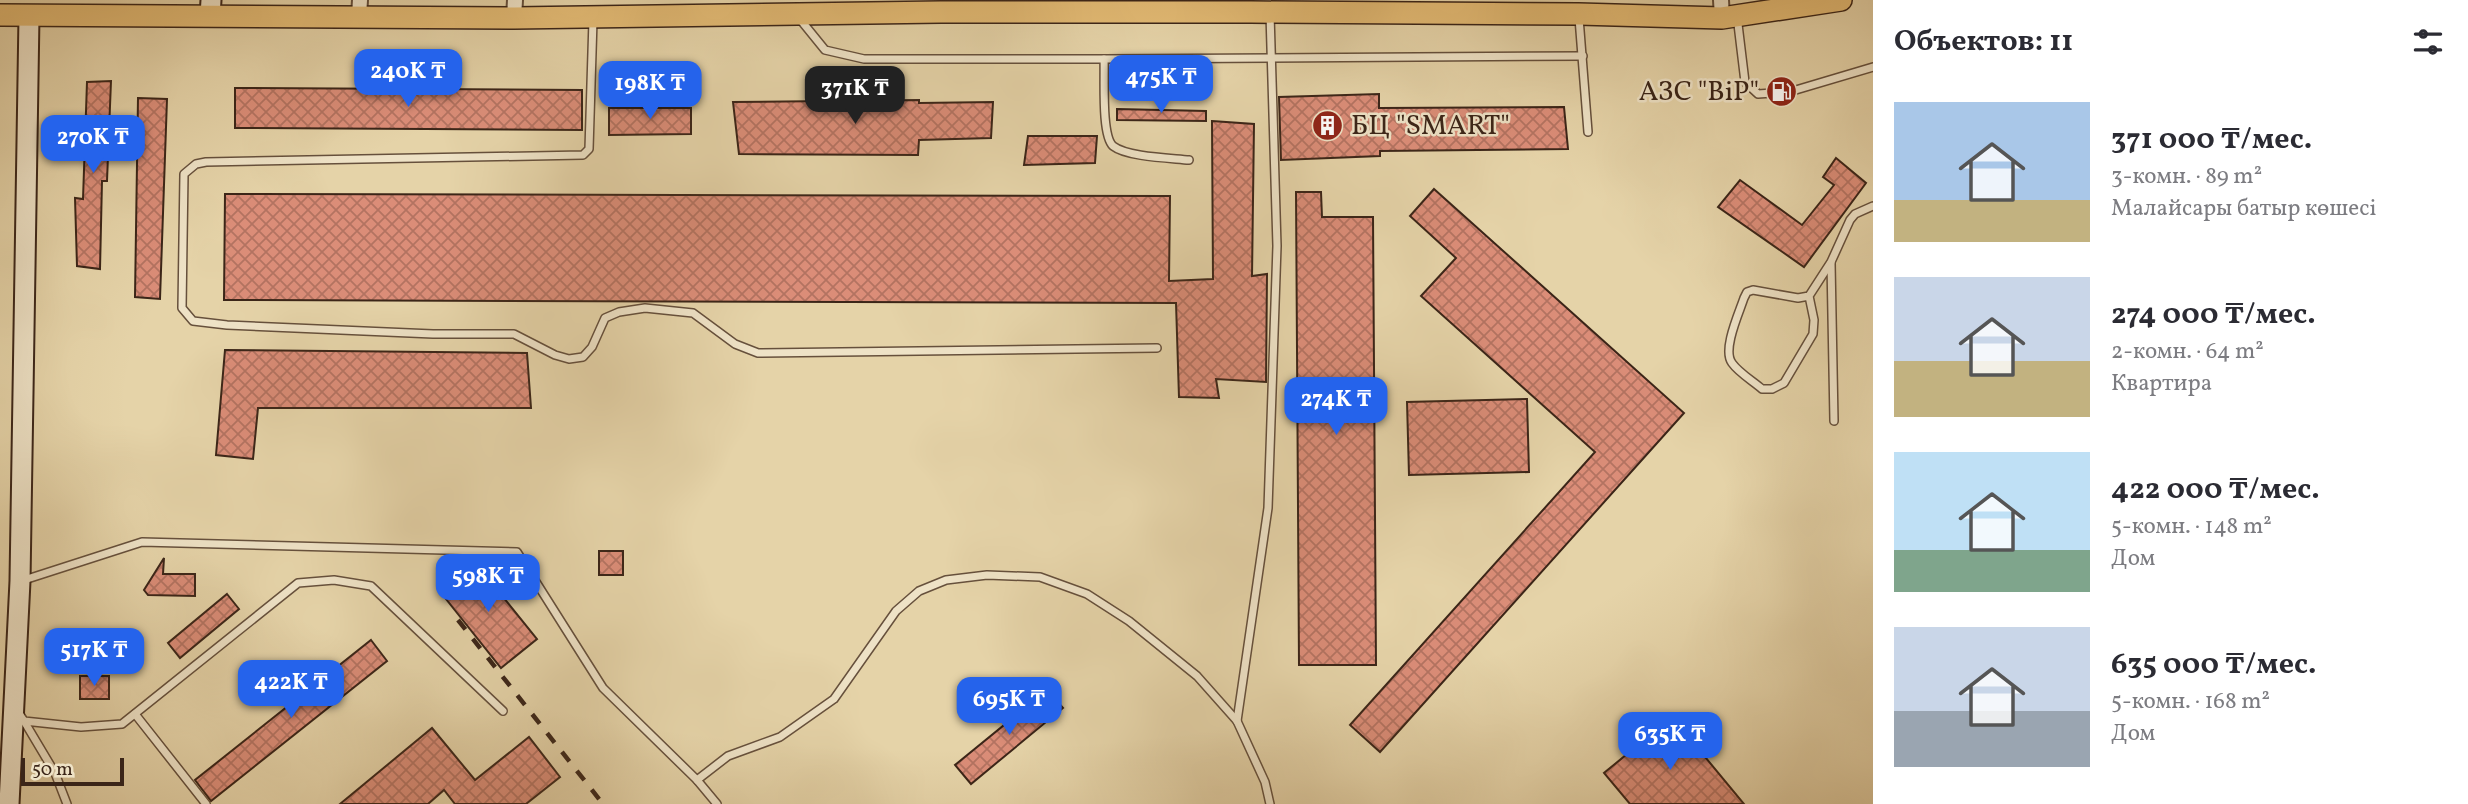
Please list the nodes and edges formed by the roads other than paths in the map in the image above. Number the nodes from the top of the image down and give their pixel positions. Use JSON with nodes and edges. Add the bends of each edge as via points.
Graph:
{"nodes":[{"id":1,"x":1841,"y":0,"type":"edge"},
{"id":2,"x":941,"y":6,"type":"edge"},
{"id":3,"x":1410,"y":6,"type":"edge"},
{"id":4,"x":653,"y":7,"type":"edge"},
{"id":5,"x":797,"y":7,"type":"edge"},
{"id":6,"x":1102,"y":7,"type":"edge"},
{"id":7,"x":210,"y":8,"type":"edge"},
{"id":8,"x":359,"y":8,"type":"edge"},
{"id":9,"x":1258,"y":8,"type":"edge"},
{"id":10,"x":51,"y":9,"type":"edge"},
{"id":11,"x":515,"y":9,"type":"edge"},
{"id":12,"x":1568,"y":9,"type":"edge"},
{"id":13,"x":1727,"y":11,"type":"edge"},
{"id":14,"x":0,"y":15,"type":"edge"},
{"id":15,"x":29,"y":16,"type":"junction"},
{"id":16,"x":594,"y":16,"type":"junction"},
{"id":17,"x":1583,"y":56,"type":"junction"},
{"id":18,"x":1271,"y":58,"type":"junction"},
{"id":19,"x":1104,"y":59,"type":"junction"},
{"id":20,"x":1873,"y":67,"type":"edge"},
{"id":21,"x":1588,"y":132,"type":"dead end"},
{"id":22,"x":1189,"y":160,"type":"dead end"},
{"id":23,"x":1873,"y":206,"type":"edge"},
{"id":24,"x":1831,"y":262,"type":"junction"},
{"id":25,"x":1810,"y":296,"type":"junction"},
{"id":26,"x":1157,"y":348,"type":"dead end"},
{"id":27,"x":1834,"y":421,"type":"dead end"},
{"id":28,"x":20,"y":581,"type":"junction"},
{"id":29,"x":503,"y":711,"type":"dead end"},
{"id":30,"x":13,"y":712,"type":"edge"},
{"id":31,"x":135,"y":714,"type":"junction"},
{"id":32,"x":1237,"y":721,"type":"junction"},
{"id":33,"x":697,"y":780,"type":"junction"},
{"id":34,"x":9,"y":804,"type":"edge"},
{"id":35,"x":67,"y":804,"type":"edge"},
{"id":36,"x":206,"y":804,"type":"edge"},
{"id":37,"x":717,"y":804,"type":"edge"},
{"id":38,"x":1270,"y":804,"type":"edge"}],
"edges":[{"from":1,"to":13,"type":"main road"},
{"from":2,"to":5,"type":"main road"},
{"from":2,"to":6,"type":"main road"},
{"from":3,"to":9,"type":"main road"},
{"from":3,"to":12,"type":"main road"},
{"from":4,"to":5,"type":"main road"},
{"from":4,"to":16,"type":"main road"},
{"from":5,"to":19,"type":"lane","via":[[825,50],[864,59]]},
{"from":6,"to":9,"type":"main road"},
{"from":7,"to":8,"type":"main road"},
{"from":7,"to":10,"type":"main road"},
{"from":8,"to":11,"type":"main road"},
{"from":9,"to":18,"type":"lane"},
{"from":10,"to":15,"type":"main road"},
{"from":11,"to":16,"type":"main road"},
{"from":12,"to":13,"type":"main road"},
{"from":12,"to":17,"type":"lane"},
{"from":13,"to":20,"type":"lane","via":[[1745,82],[1758,94],[1789,92]]},
{"from":14,"to":15,"type":"main road"},
{"from":15,"to":28,"type":"street"},
{"from":16,"to":26,"type":"lane","via":[[589,149],[583,155],[196,164],[184,174],[182,308],[193,321],[227,326],[514,334],[569,359],[583,357],[592,347],[605,318],[645,308],[693,313],[735,344],[758,353]]},
{"from":17,"to":18,"type":"lane"},
{"from":17,"to":21,"type":"lane"},
{"from":18,"to":19,"type":"lane"},
{"from":18,"to":32,"type":"lane","via":[[1277,246],[1268,508]]},
{"from":19,"to":22,"type":"lane","via":[[1106,132],[1112,145],[1126,152]]},
{"from":23,"to":24,"type":"lane","via":[[1850,219]]},
{"from":24,"to":25,"type":"lane"},
{"from":24,"to":27,"type":"lane"},
{"from":25,"to":25,"type":"lane","via":[[1747,292],[1728,355],[1762,389],[1784,383],[1813,334]]},
{"from":28,"to":30,"type":"street"},
{"from":28,"to":33,"type":"lane","via":[[142,542],[517,552],[603,688]]},
{"from":29,"to":31,"type":"lane","via":[[371,586],[334,580],[298,583]]},
{"from":30,"to":31,"type":"lane","via":[[81,727],[122,724]]},
{"from":30,"to":34,"type":"street"},
{"from":30,"to":35,"type":"lane","via":[[55,773]]},
{"from":31,"to":36,"type":"lane"},
{"from":32,"to":33,"type":"lane","via":[[1198,676],[1087,594],[1040,577],[987,575],[946,580],[919,591],[896,611],[834,699],[780,737],[728,756]]},
{"from":32,"to":38,"type":"lane"},
{"from":33,"to":37,"type":"lane"}]}
